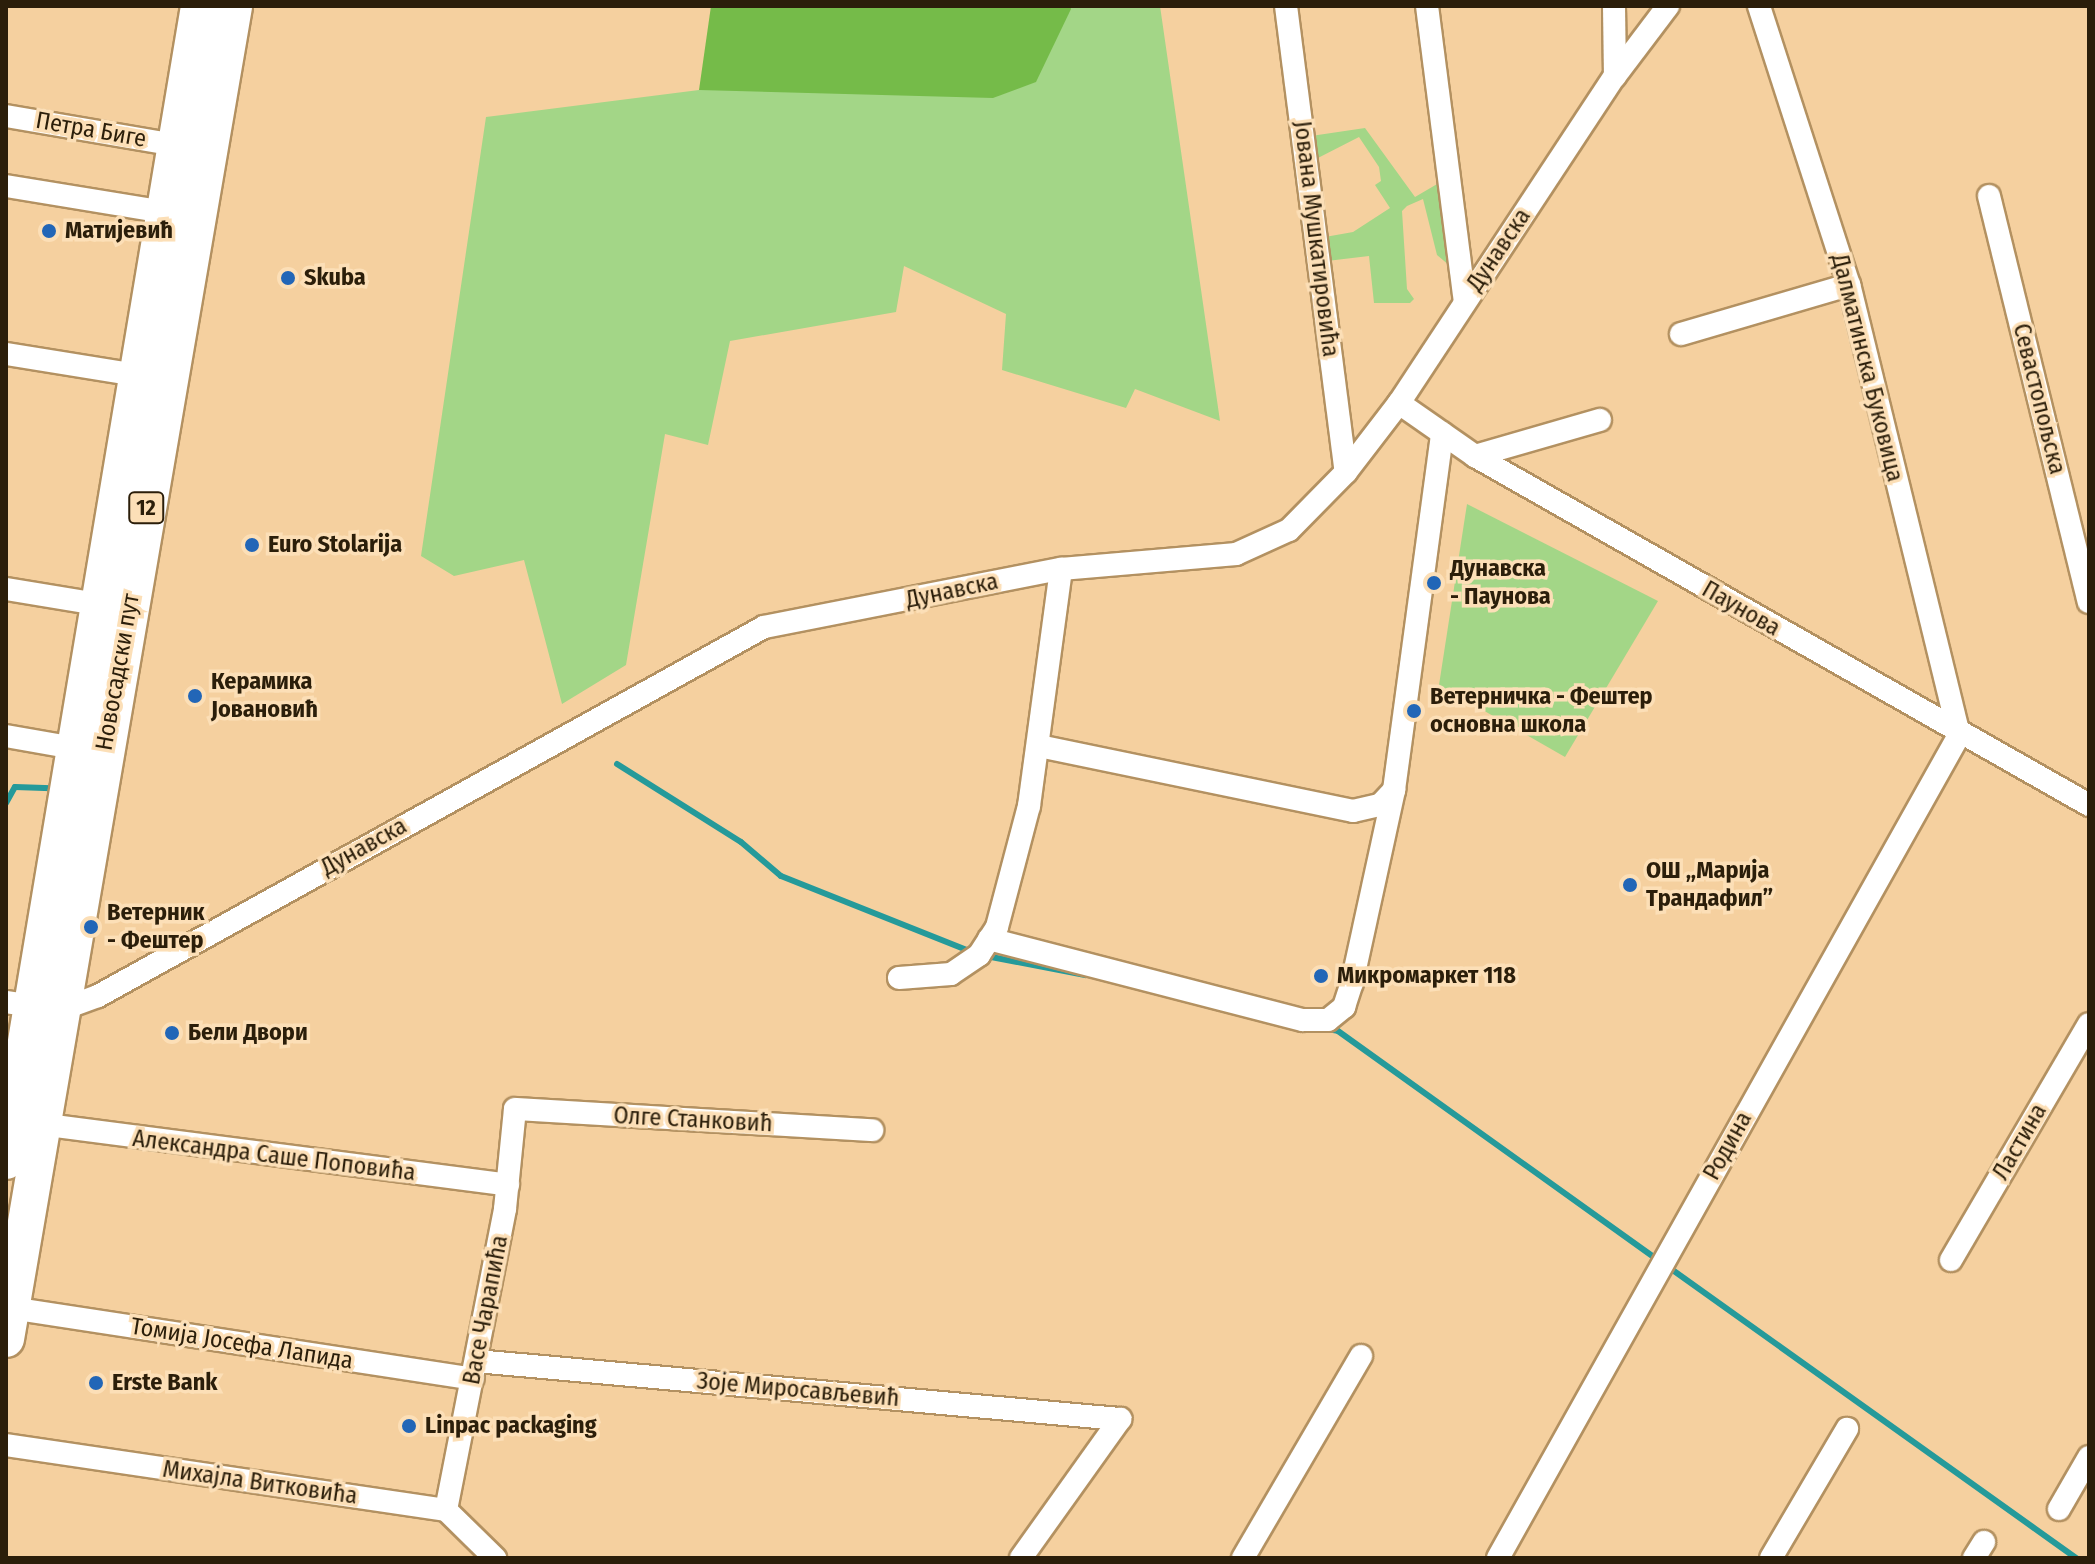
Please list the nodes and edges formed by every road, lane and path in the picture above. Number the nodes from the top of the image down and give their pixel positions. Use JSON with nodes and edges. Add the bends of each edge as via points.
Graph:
{"nodes":[{"id":1,"x":199,"y":6,"type":"edge"},
{"id":2,"x":234,"y":6,"type":"edge"},
{"id":3,"x":1286,"y":6,"type":"edge"},
{"id":4,"x":1427,"y":6,"type":"edge"},
{"id":5,"x":1614,"y":6,"type":"edge"},
{"id":6,"x":1668,"y":6,"type":"edge"},
{"id":7,"x":1759,"y":6,"type":"edge"},
{"id":8,"x":1615,"y":76,"type":"junction"},
{"id":9,"x":6,"y":116,"type":"edge"},
{"id":10,"x":176,"y":145,"type":"junction"},
{"id":11,"x":6,"y":186,"type":"edge"},
{"id":12,"x":1989,"y":196,"type":"dead end"},
{"id":13,"x":164,"y":212,"type":"junction"},
{"id":14,"x":1849,"y":285,"type":"junction"},
{"id":15,"x":1465,"y":301,"type":"junction"},
{"id":16,"x":1681,"y":334,"type":"dead end"},
{"id":17,"x":6,"y":354,"type":"edge"},
{"id":18,"x":137,"y":375,"type":"junction"},
{"id":19,"x":1399,"y":403,"type":"junction"},
{"id":20,"x":1600,"y":420,"type":"dead end"},
{"id":21,"x":1442,"y":433,"type":"junction"},
{"id":22,"x":1475,"y":456,"type":"junction"},
{"id":23,"x":1346,"y":472,"type":"junction"},
{"id":24,"x":1061,"y":569,"type":"junction"},
{"id":25,"x":6,"y":589,"type":"edge"},
{"id":26,"x":2089,"y":602,"type":"edge"},
{"id":27,"x":98,"y":604,"type":"junction"},
{"id":28,"x":1959,"y":735,"type":"junction"},
{"id":29,"x":6,"y":736,"type":"edge"},
{"id":30,"x":1039,"y":746,"type":"junction"},
{"id":31,"x":74,"y":748,"type":"junction"},
{"id":32,"x":1394,"y":790,"type":"junction"},
{"id":33,"x":2089,"y":805,"type":"edge"},
{"id":34,"x":989,"y":939,"type":"junction"},
{"id":35,"x":899,"y":978,"type":"dead end"},
{"id":36,"x":32,"y":1006,"type":"edge"},
{"id":37,"x":2089,"y":1024,"type":"edge"},
{"id":38,"x":515,"y":1109,"type":"joint"},
{"id":39,"x":872,"y":1130,"type":"dead end"},
{"id":40,"x":15,"y":1141,"type":"edge"},
{"id":41,"x":508,"y":1185,"type":"junction"},
{"id":42,"x":1951,"y":1260,"type":"dead end"},
{"id":43,"x":8,"y":1324,"type":"edge"},
{"id":44,"x":1361,"y":1356,"type":"dead end"},
{"id":45,"x":475,"y":1370,"type":"junction"},
{"id":46,"x":1847,"y":1429,"type":"dead end"},
{"id":47,"x":6,"y":1445,"type":"edge"},
{"id":48,"x":2089,"y":1457,"type":"edge"},
{"id":49,"x":2059,"y":1509,"type":"dead end"},
{"id":50,"x":446,"y":1510,"type":"junction"},
{"id":51,"x":495,"y":1558,"type":"edge"},
{"id":52,"x":1021,"y":1558,"type":"edge"},
{"id":53,"x":1243,"y":1558,"type":"edge"},
{"id":54,"x":1498,"y":1558,"type":"edge"},
{"id":55,"x":1771,"y":1558,"type":"edge"}],
"edges":[{"from":1,"to":10,"type":"main road","name":"Новосадски пут","number":"12"},
{"from":2,"to":36,"type":"main road","name":"Новосадски пут","number":"12"},
{"from":3,"to":23,"type":"street","name":"Јована Мушкатировића"},
{"from":4,"to":15,"type":"street"},
{"from":5,"to":8,"type":"street"},
{"from":6,"to":8,"type":"street","name":"Дунавска"},
{"from":7,"to":14,"type":"street","name":"Далматинска Буковица"},
{"from":8,"to":15,"type":"street","name":"Дунавска"},
{"from":9,"to":10,"type":"street","name":"Петра Биге"},
{"from":10,"to":13,"type":"main road","name":"Новосадски пут","number":"12"},
{"from":11,"to":13,"type":"street"},
{"from":12,"to":26,"type":"street","name":"Севастопољска"},
{"from":13,"to":18,"type":"main road","name":"Новосадски пут","number":"12"},
{"from":14,"to":16,"type":"street"},
{"from":14,"to":28,"type":"street","name":"Далматинска Буковица"},
{"from":15,"to":19,"type":"street","name":"Дунавска"},
{"from":17,"to":18,"type":"street"},
{"from":18,"to":27,"type":"main road","name":"Новосадски пут","number":"12"},
{"from":19,"to":21,"type":"street","name":"Паунова"},
{"from":19,"to":23,"type":"street","name":"Дунавска"},
{"from":20,"to":22,"type":"street"},
{"from":21,"to":22,"type":"street","name":"Паунова"},
{"from":21,"to":32,"type":"street"},
{"from":22,"to":28,"type":"street","name":"Паунова"},
{"from":23,"to":24,"type":"street","name":"Дунавска","via":[[1289,530],[1236,554]]},
{"from":24,"to":30,"type":"street"},
{"from":24,"to":36,"type":"street","name":"Дунавска","via":[[764,627],[126,981]]},
{"from":25,"to":27,"type":"street"},
{"from":27,"to":31,"type":"main road","name":"Новосадски пут","number":"12"},
{"from":28,"to":33,"type":"street","name":"Паунова"},
{"from":28,"to":54,"type":"street","name":"Родина"},
{"from":29,"to":31,"type":"street"},
{"from":30,"to":32,"type":"street","via":[[1353,811],[1380,805]]},
{"from":30,"to":34,"type":"street","via":[[1013,873]]},
{"from":31,"to":36,"type":"main road","name":"Новосадски пут","number":"12"},
{"from":32,"to":34,"type":"street","via":[[1352,983],[1344,1007],[1328,1020],[1303,1020]]},
{"from":34,"to":35,"type":"street","via":[[979,955],[951,974]]},
{"from":36,"to":40,"type":"main road","name":"Новосадски пут","number":"12"},
{"from":37,"to":42,"type":"street","name":"Ластина"},
{"from":38,"to":39,"type":"street","name":"Олге Станковић"},
{"from":38,"to":41,"type":"street","name":"Васе Чарапића"},
{"from":40,"to":41,"type":"street","name":"Александра Саше Поповића"},
{"from":40,"to":43,"type":"main road","name":"Новосадски пут","number":"12"},
{"from":41,"to":45,"type":"street","name":"Васе Чарапића"},
{"from":43,"to":45,"type":"street","name":"Томија Јосефа Лапида"},
{"from":44,"to":53,"type":"street"},
{"from":45,"to":50,"type":"street","name":"Васе Чарапића"},
{"from":45,"to":52,"type":"street","name":"Зоје Миросављевић","via":[[1120,1419]]},
{"from":46,"to":55,"type":"street"},
{"from":47,"to":50,"type":"street","name":"Михајла Витковића"},
{"from":48,"to":49,"type":"street"},
{"from":50,"to":51,"type":"street"}]}
